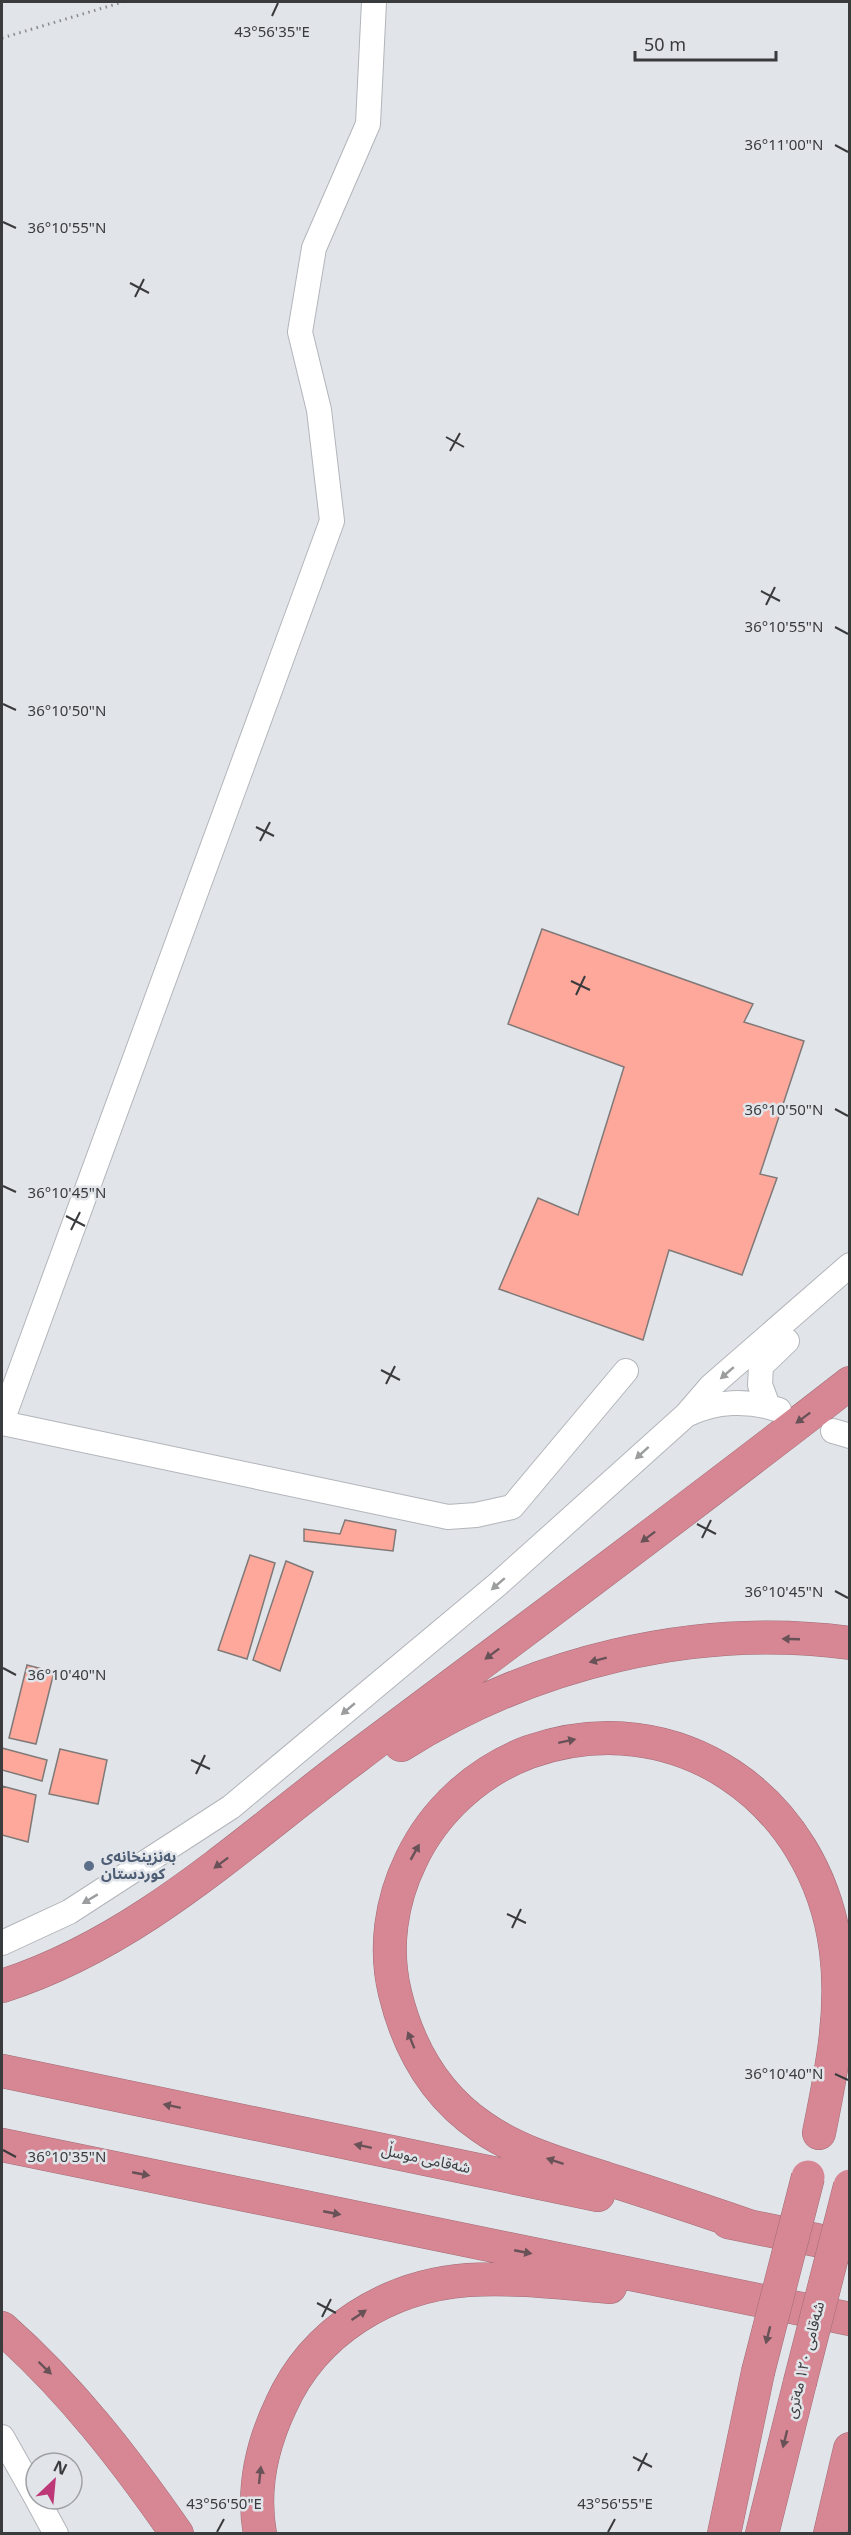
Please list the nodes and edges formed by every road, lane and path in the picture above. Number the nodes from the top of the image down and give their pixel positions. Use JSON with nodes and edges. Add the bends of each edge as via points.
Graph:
{"nodes":[{"id":1,"x":123,"y":2,"type":"edge"},
{"id":2,"x":374,"y":2,"type":"edge"},
{"id":3,"x":2,"y":38,"type":"edge"},
{"id":4,"x":849,"y":1265,"type":"edge"},
{"id":5,"x":849,"y":1285,"type":"edge"},
{"id":6,"x":626,"y":1371,"type":"dead end"},
{"id":7,"x":849,"y":1383,"type":"edge"},
{"id":8,"x":686,"y":1415,"type":"junction"},
{"id":9,"x":2,"y":1422,"type":"edge"},
{"id":10,"x":849,"y":1643,"type":"edge"},
{"id":11,"x":250,"y":1842,"type":"junction"},
{"id":12,"x":2,"y":1943,"type":"edge"},
{"id":13,"x":2,"y":1986,"type":"edge"},
{"id":14,"x":849,"y":2033,"type":"edge"},
{"id":15,"x":2,"y":2071,"type":"edge"},
{"id":16,"x":819,"y":2133,"type":"junction"},
{"id":17,"x":2,"y":2145,"type":"edge"},
{"id":18,"x":849,"y":2186,"type":"edge"},
{"id":19,"x":749,"y":2226,"type":"junction"},
{"id":20,"x":849,"y":2247,"type":"edge"},
{"id":21,"x":736,"y":2295,"type":"junction"},
{"id":22,"x":849,"y":2319,"type":"edge"},
{"id":23,"x":2,"y":2328,"type":"edge"},
{"id":24,"x":746,"y":2423,"type":"junction"},
{"id":25,"x":2,"y":2437,"type":"edge"},
{"id":26,"x":849,"y":2448,"type":"edge"},
{"id":27,"x":24,"y":2476,"type":"edge"},
{"id":28,"x":43,"y":2511,"type":"edge"},
{"id":29,"x":56,"y":2534,"type":"edge"},
{"id":30,"x":177,"y":2534,"type":"edge"},
{"id":31,"x":260,"y":2534,"type":"edge"},
{"id":32,"x":708,"y":2534,"type":"edge"},
{"id":33,"x":724,"y":2534,"type":"edge"},
{"id":34,"x":762,"y":2534,"type":"edge"},
{"id":35,"x":830,"y":2534,"type":"edge"}],
"edges":[{"from":1,"to":3,"type":"path"},
{"from":2,"to":9,"type":"street","via":[[368,124],[314,248],[300,332],[319,410],[332,521]]},
{"from":4,"to":8,"type":"street","one_way":true,"via":[[711,1386]]},
{"from":5,"to":8,"type":"street","via":[[764,1361],[759,1376],[762,1393],[773,1408],[720,1403]]},
{"from":6,"to":9,"type":"street","via":[[512,1507],[477,1515],[448,1516]]},
{"from":7,"to":11,"type":"highway","one_way":true,"via":[[343,1766]]},
{"from":8,"to":12,"type":"street","one_way":true,"via":[[498,1584],[231,1807],[69,1912]]},
{"from":10,"to":11,"type":"highway","one_way":true,"via":[[784,1639],[705,1641],[621,1654],[565,1669],[445,1719]]},
{"from":11,"to":13,"type":"highway","one_way":true,"via":[[116,1936],[41,1974]]},
{"from":14,"to":16,"type":"highway"},
{"from":19,"to":15,"type":"highway","name":"شەقامی موسڵ","one_way":true},
{"from":19,"to":16,"type":"highway","one_way":true,"via":[[527,2152],[480,2126],[444,2094],[415,2051],[392,1980],[390,1957],[398,1892],[414,1853],[439,1816],[497,1766],[558,1743],[590,1737],[654,1742],[687,1751],[743,1783],[774,1813],[810,1866],[833,1932],[838,1969],[837,2033]]},
{"from":16,"to":24,"type":"highway","one_way":true,"bridge":true},
{"from":17,"to":21,"type":"highway","one_way":true},
{"from":18,"to":34,"type":"highway","name":"شەقامی ١٢٠ مەتری","one_way":true,"bridge":true},
{"from":19,"to":20,"type":"highway","name":"شەقامی موسڵ"},
{"from":21,"to":22,"type":"highway"},
{"from":31,"to":21,"type":"highway","one_way":true,"via":[[261,2460],[290,2384],[312,2353],[369,2309],[404,2293],[468,2280]]},
{"from":23,"to":30,"type":"highway","one_way":true,"via":[[49,2371],[91,2418],[129,2464]]},
{"from":24,"to":32,"type":"highway"},
{"from":24,"to":33,"type":"highway"},
{"from":25,"to":27,"type":"street"},
{"from":26,"to":35,"type":"highway"},
{"from":28,"to":29,"type":"street"}]}
